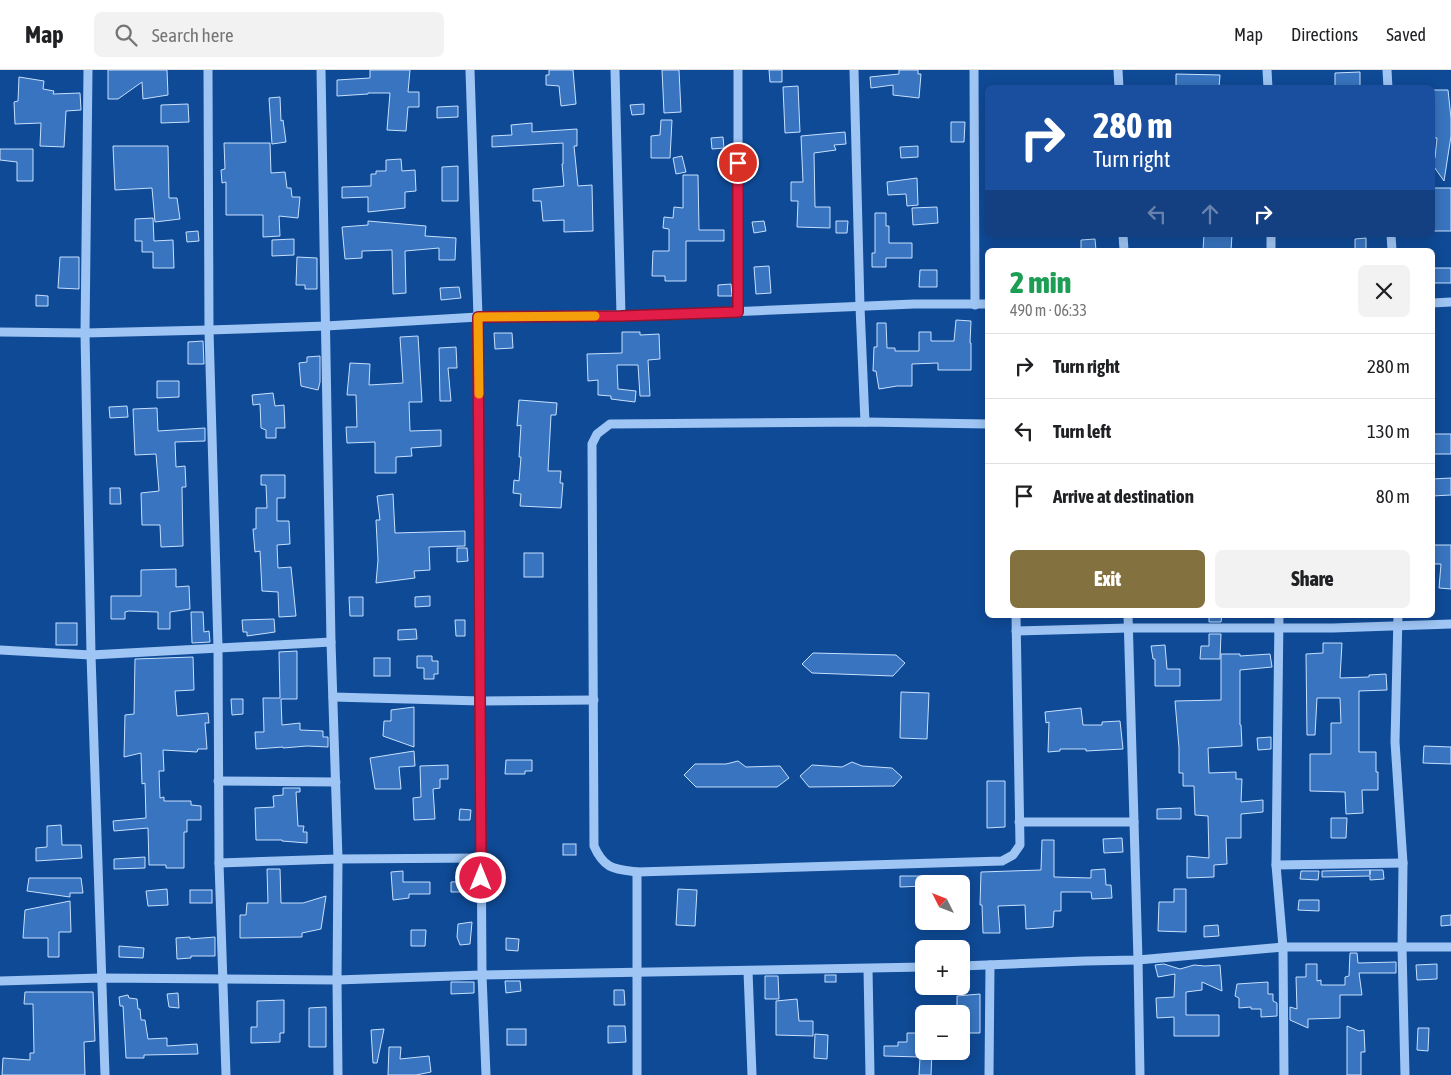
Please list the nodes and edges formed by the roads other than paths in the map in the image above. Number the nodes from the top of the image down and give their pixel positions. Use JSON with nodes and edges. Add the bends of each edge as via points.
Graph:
{"nodes":[{"id":1,"x":88,"y":70,"type":"edge"},
{"id":2,"x":208,"y":70,"type":"edge"},
{"id":3,"x":321,"y":70,"type":"edge"},
{"id":4,"x":470,"y":70,"type":"edge"},
{"id":5,"x":615,"y":70,"type":"edge"},
{"id":6,"x":738,"y":70,"type":"edge"},
{"id":7,"x":854,"y":70,"type":"edge"},
{"id":8,"x":974,"y":70,"type":"edge"},
{"id":9,"x":1118,"y":70,"type":"edge"},
{"id":10,"x":1267,"y":70,"type":"edge"},
{"id":11,"x":1387,"y":70,"type":"edge"},
{"id":12,"x":1119,"y":85,"type":"edge"},
{"id":13,"x":1268,"y":85,"type":"edge"},
{"id":14,"x":1388,"y":85,"type":"edge"},
{"id":15,"x":1451,"y":302,"type":"edge"},
{"id":16,"x":1435,"y":303,"type":"edge"},
{"id":17,"x":985,"y":304,"type":"edge"},
{"id":18,"x":975,"y":305,"type":"junction"},
{"id":19,"x":860,"y":306,"type":"junction"},
{"id":20,"x":738,"y":312,"type":"junction"},
{"id":21,"x":621,"y":316,"type":"junction"},
{"id":22,"x":478,"y":317,"type":"junction"},
{"id":23,"x":326,"y":326,"type":"junction"},
{"id":24,"x":209,"y":330,"type":"junction"},
{"id":25,"x":0,"y":332,"type":"edge"},
{"id":26,"x":85,"y":333,"type":"junction"},
{"id":27,"x":865,"y":422,"type":"junction"},
{"id":28,"x":985,"y":424,"type":"edge"},
{"id":29,"x":1016,"y":618,"type":"edge"},
{"id":30,"x":1128,"y":618,"type":"edge"},
{"id":31,"x":1279,"y":618,"type":"edge"},
{"id":32,"x":1398,"y":618,"type":"edge"},
{"id":33,"x":1451,"y":624,"type":"edge"},
{"id":34,"x":1399,"y":626,"type":"junction"},
{"id":35,"x":1128,"y":628,"type":"junction"},
{"id":36,"x":1279,"y":629,"type":"junction"},
{"id":37,"x":1016,"y":631,"type":"junction"},
{"id":38,"x":331,"y":642,"type":"junction"},
{"id":39,"x":218,"y":647,"type":"junction"},
{"id":40,"x":0,"y":650,"type":"edge"},
{"id":41,"x":91,"y":655,"type":"junction"},
{"id":42,"x":333,"y":697,"type":"junction"},
{"id":43,"x":594,"y":700,"type":"junction"},
{"id":44,"x":481,"y":701,"type":"junction"},
{"id":45,"x":218,"y":781,"type":"junction"},
{"id":46,"x":336,"y":782,"type":"junction"},
{"id":47,"x":1018,"y":822,"type":"junction"},
{"id":48,"x":1134,"y":822,"type":"junction"},
{"id":49,"x":481,"y":858,"type":"junction"},
{"id":50,"x":338,"y":860,"type":"junction"},
{"id":51,"x":219,"y":863,"type":"junction"},
{"id":52,"x":1403,"y":864,"type":"junction"},
{"id":53,"x":1276,"y":865,"type":"junction"},
{"id":54,"x":637,"y":872,"type":"junction"},
{"id":55,"x":1283,"y":947,"type":"junction"},
{"id":56,"x":1402,"y":947,"type":"junction"},
{"id":57,"x":1451,"y":947,"type":"edge"},
{"id":58,"x":1138,"y":960,"type":"junction"},
{"id":59,"x":990,"y":964,"type":"junction"},
{"id":60,"x":970,"y":965,"type":"edge"},
{"id":61,"x":915,"y":967,"type":"edge"},
{"id":62,"x":868,"y":969,"type":"junction"},
{"id":63,"x":748,"y":971,"type":"junction"},
{"id":64,"x":636,"y":973,"type":"junction"},
{"id":65,"x":482,"y":975,"type":"junction"},
{"id":66,"x":101,"y":978,"type":"junction"},
{"id":67,"x":223,"y":980,"type":"junction"},
{"id":68,"x":336,"y":980,"type":"junction"},
{"id":69,"x":0,"y":982,"type":"edge"},
{"id":70,"x":105,"y":1075,"type":"edge"},
{"id":71,"x":226,"y":1075,"type":"edge"},
{"id":72,"x":338,"y":1075,"type":"edge"},
{"id":73,"x":486,"y":1075,"type":"edge"},
{"id":74,"x":637,"y":1075,"type":"edge"},
{"id":75,"x":752,"y":1075,"type":"edge"},
{"id":76,"x":870,"y":1075,"type":"edge"},
{"id":77,"x":989,"y":1075,"type":"edge"},
{"id":78,"x":1140,"y":1075,"type":"edge"},
{"id":79,"x":1284,"y":1075,"type":"edge"},
{"id":80,"x":1405,"y":1075,"type":"edge"}],
"edges":[{"from":1,"to":26,"type":"street"},
{"from":2,"to":24,"type":"street"},
{"from":3,"to":23,"type":"street"},
{"from":4,"to":22,"type":"street"},
{"from":5,"to":21,"type":"street"},
{"from":6,"to":20,"type":"street"},
{"from":7,"to":19,"type":"street"},
{"from":8,"to":18,"type":"street"},
{"from":9,"to":12,"type":"street"},
{"from":10,"to":13,"type":"street"},
{"from":11,"to":14,"type":"street"},
{"from":15,"to":16,"type":"street"},
{"from":17,"to":18,"type":"street"},
{"from":18,"to":19,"type":"street"},
{"from":19,"to":20,"type":"street"},
{"from":19,"to":27,"type":"street"},
{"from":20,"to":21,"type":"street"},
{"from":21,"to":22,"type":"street"},
{"from":22,"to":23,"type":"street"},
{"from":22,"to":44,"type":"street"},
{"from":23,"to":24,"type":"street"},
{"from":23,"to":38,"type":"street"},
{"from":24,"to":26,"type":"street"},
{"from":24,"to":39,"type":"street"},
{"from":25,"to":26,"type":"street"},
{"from":26,"to":41,"type":"street"},
{"from":27,"to":28,"type":"street"},
{"from":27,"to":43,"type":"street","via":[[610,424],[597,434],[592,444]]},
{"from":29,"to":37,"type":"street"},
{"from":30,"to":35,"type":"street"},
{"from":31,"to":36,"type":"street"},
{"from":32,"to":34,"type":"street"},
{"from":33,"to":34,"type":"street"},
{"from":34,"to":36,"type":"street"},
{"from":34,"to":52,"type":"street","via":[[1395,742]]},
{"from":35,"to":36,"type":"street"},
{"from":35,"to":37,"type":"street"},
{"from":35,"to":48,"type":"street"},
{"from":36,"to":53,"type":"street"},
{"from":37,"to":47,"type":"street"},
{"from":38,"to":39,"type":"street"},
{"from":38,"to":42,"type":"street"},
{"from":39,"to":41,"type":"street"},
{"from":39,"to":45,"type":"street"},
{"from":40,"to":41,"type":"street"},
{"from":41,"to":66,"type":"street"},
{"from":42,"to":44,"type":"street"},
{"from":42,"to":46,"type":"street"},
{"from":43,"to":44,"type":"street"},
{"from":43,"to":54,"type":"street","via":[[594,846],[600,859],[613,869]]},
{"from":44,"to":49,"type":"street"},
{"from":45,"to":46,"type":"street"},
{"from":45,"to":51,"type":"street"},
{"from":46,"to":50,"type":"street"},
{"from":47,"to":48,"type":"street"},
{"from":47,"to":54,"type":"street","via":[[1020,845],[1013,855],[1002,861]]},
{"from":48,"to":58,"type":"street"},
{"from":49,"to":50,"type":"street"},
{"from":49,"to":65,"type":"street"},
{"from":50,"to":51,"type":"street"},
{"from":50,"to":68,"type":"street"},
{"from":51,"to":67,"type":"street"},
{"from":52,"to":53,"type":"street"},
{"from":52,"to":56,"type":"street"},
{"from":53,"to":55,"type":"street"},
{"from":54,"to":64,"type":"street"},
{"from":55,"to":56,"type":"street"},
{"from":55,"to":58,"type":"street"},
{"from":55,"to":79,"type":"street"},
{"from":56,"to":57,"type":"street"},
{"from":56,"to":80,"type":"street"},
{"from":58,"to":59,"type":"street"},
{"from":58,"to":78,"type":"street"},
{"from":59,"to":60,"type":"street"},
{"from":59,"to":77,"type":"street"},
{"from":61,"to":62,"type":"street"},
{"from":62,"to":63,"type":"street"},
{"from":62,"to":76,"type":"street"},
{"from":63,"to":64,"type":"street"},
{"from":63,"to":75,"type":"street"},
{"from":64,"to":65,"type":"street"},
{"from":64,"to":74,"type":"street"},
{"from":65,"to":68,"type":"street"},
{"from":65,"to":73,"type":"street"},
{"from":66,"to":67,"type":"street"},
{"from":66,"to":69,"type":"street"},
{"from":66,"to":70,"type":"street"},
{"from":67,"to":68,"type":"street"},
{"from":67,"to":71,"type":"street"},
{"from":68,"to":72,"type":"street"}]}
